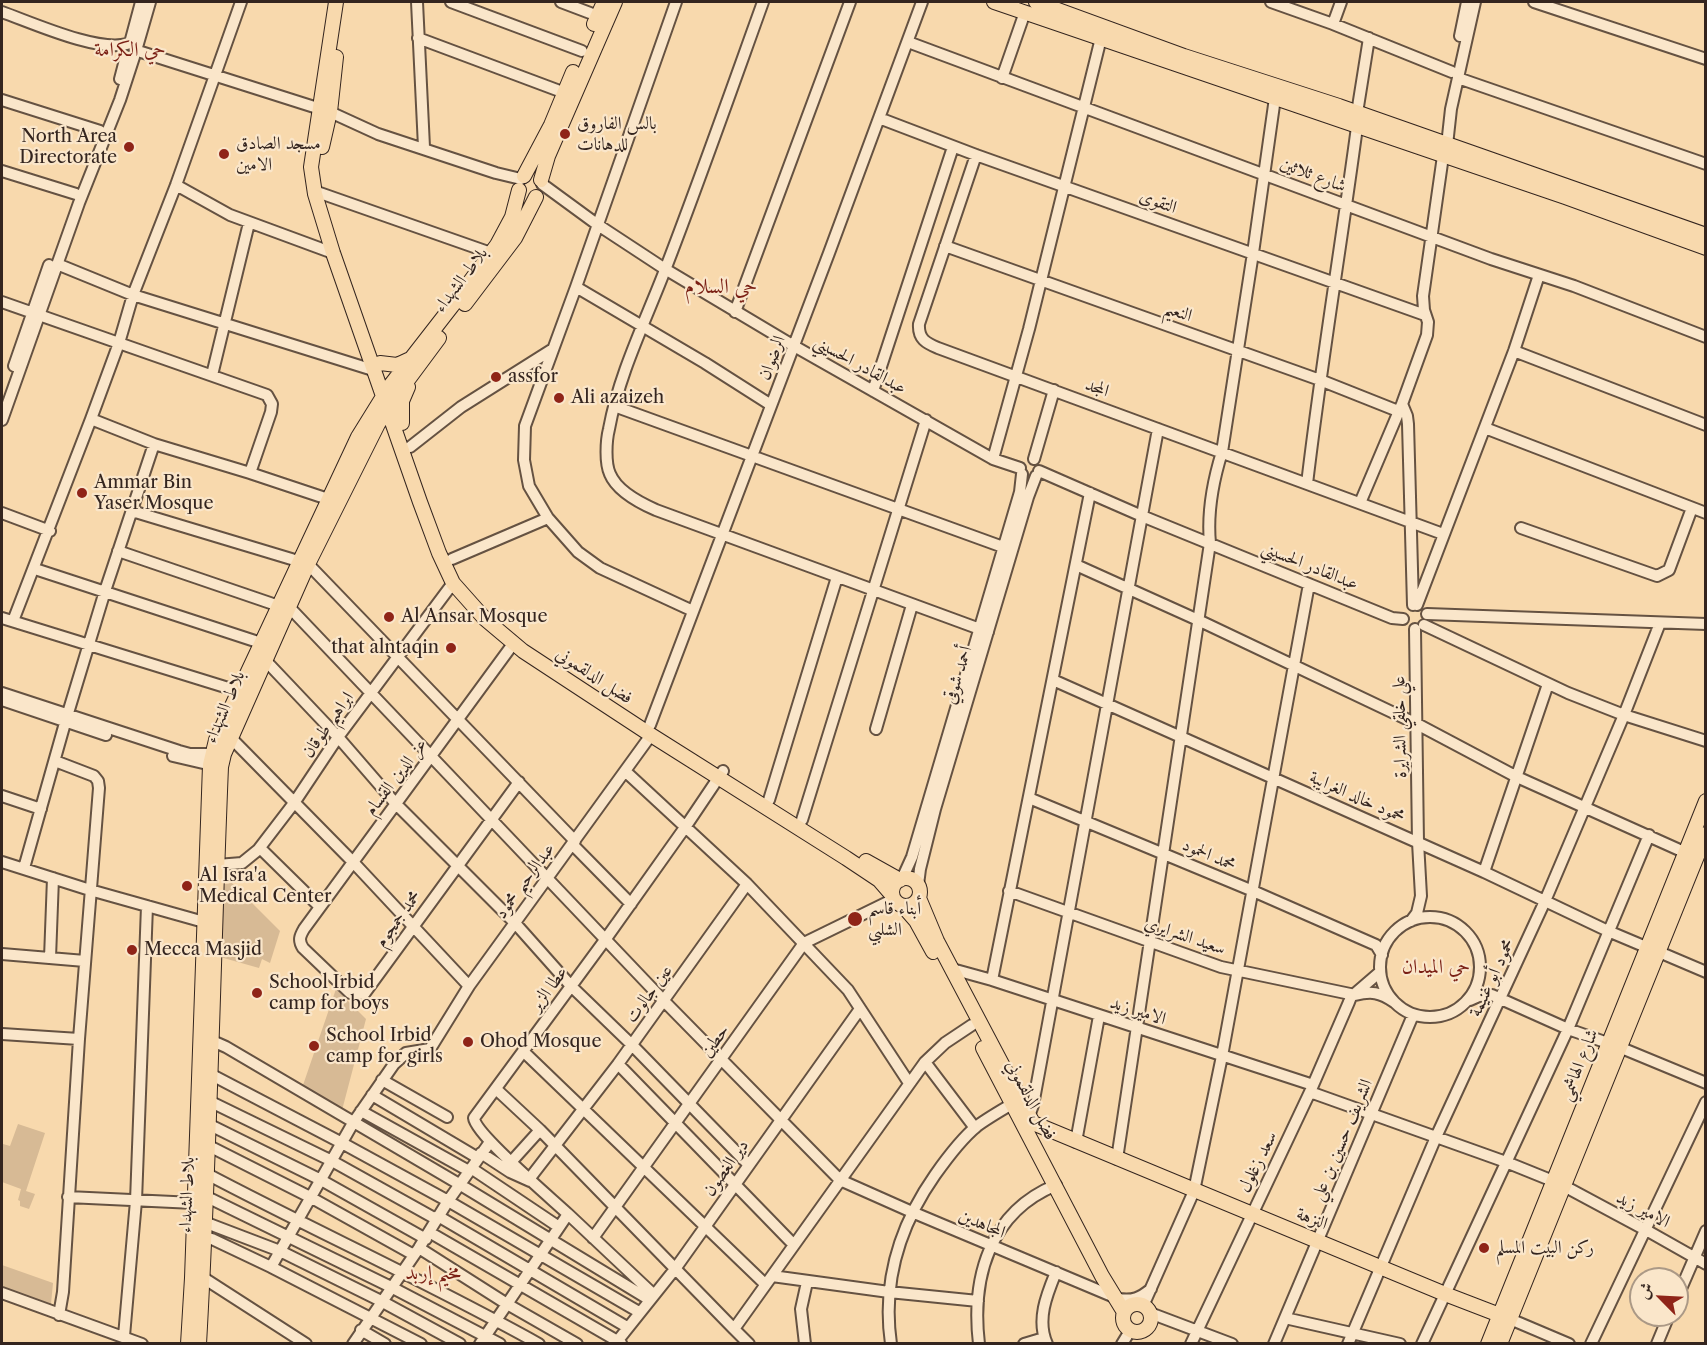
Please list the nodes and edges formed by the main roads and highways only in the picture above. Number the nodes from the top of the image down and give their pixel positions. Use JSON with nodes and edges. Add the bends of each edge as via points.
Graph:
{"nodes":[{"id":1,"x":336,"y":2,"type":"edge"},
{"id":2,"x":345,"y":2,"type":"edge"},
{"id":3,"x":604,"y":2,"type":"edge"},
{"id":4,"x":615,"y":2,"type":"edge"},
{"id":5,"x":994,"y":2,"type":"edge"},
{"id":6,"x":1036,"y":2,"type":"edge"},
{"id":7,"x":325,"y":111,"type":"junction"},
{"id":8,"x":1337,"y":113,"type":"junction"},
{"id":9,"x":521,"y":183,"type":"junction"},
{"id":10,"x":539,"y":189,"type":"junction"},
{"id":11,"x":1566,"y":192,"type":"junction"},
{"id":12,"x":1706,"y":235,"type":"edge"},
{"id":13,"x":1706,"y":248,"type":"edge"},
{"id":14,"x":416,"y":361,"type":"junction"},
{"id":15,"x":376,"y":368,"type":"junction"},
{"id":16,"x":388,"y":398,"type":"junction"},
{"id":17,"x":402,"y":423,"type":"junction"},
{"id":18,"x":362,"y":441,"type":"junction"},
{"id":19,"x":404,"y":444,"type":"junction"},
{"id":20,"x":304,"y":563,"type":"junction"},
{"id":21,"x":284,"y":607,"type":"junction"},
{"id":22,"x":651,"y":730,"type":"junction"},
{"id":23,"x":217,"y":760,"type":"junction"},
{"id":24,"x":721,"y":774,"type":"junction"},
{"id":25,"x":1706,"y":801,"type":"edge"},
{"id":26,"x":1706,"y":834,"type":"edge"},
{"id":27,"x":1695,"y":859,"type":"edge"},
{"id":28,"x":901,"y":879,"type":"junction"},
{"id":29,"x":918,"y":892,"type":"junction"},
{"id":30,"x":896,"y":900,"type":"junction"},
{"id":31,"x":206,"y":1043,"type":"junction"},
{"id":32,"x":1041,"y":1127,"type":"junction"},
{"id":33,"x":1031,"y":1141,"type":"junction"},
{"id":34,"x":200,"y":1200,"type":"junction"},
{"id":35,"x":197,"y":1277,"type":"junction"},
{"id":36,"x":1124,"y":1312,"type":"junction"},
{"id":37,"x":1504,"y":1317,"type":"junction"},
{"id":38,"x":1134,"y":1336,"type":"edge"},
{"id":39,"x":188,"y":1344,"type":"edge"},
{"id":40,"x":199,"y":1344,"type":"edge"},
{"id":41,"x":1488,"y":1344,"type":"edge"},
{"id":42,"x":1500,"y":1344,"type":"edge"}],
"edges":[{"from":1,"to":7,"type":"main road"},
{"from":2,"to":7,"type":"main road"},
{"from":3,"to":9,"type":"main road"},
{"from":4,"to":10,"type":"main road","name":"بلاط الشهداء","via":[[548,156]]},
{"from":5,"to":8,"type":"main road","via":[[1275,98]]},
{"from":6,"to":8,"type":"main road"},
{"from":7,"to":15,"type":"main road","via":[[318,167],[320,193]]},
{"from":7,"to":15,"type":"main road","via":[[311,166],[315,194]]},
{"from":8,"to":11,"type":"main road"},
{"from":9,"to":10,"type":"main road","via":[[535,175]]},
{"from":9,"to":10,"type":"main road","via":[[528,198]]},
{"from":9,"to":14,"type":"main road","via":[[512,217],[491,253]]},
{"from":10,"to":14,"type":"main road","name":"بلاط الشهداء","via":[[505,252]]},
{"from":11,"to":12,"type":"main road"},
{"from":11,"to":13,"type":"main road"},
{"from":14,"to":15,"type":"main road"},
{"from":14,"to":16,"type":"main road","name":"بلاط الشهداء"},
{"from":14,"to":17,"type":"main road","via":[[402,401]]},
{"from":15,"to":16,"type":"main road"},
{"from":15,"to":18,"type":"main road"},
{"from":16,"to":17,"type":"main road","name":"فضل الدلقموني"},
{"from":16,"to":18,"type":"main road","name":"بلاط الشهداء"},
{"from":16,"to":19,"type":"main road","name":"فضل الدلقموني"},
{"from":17,"to":19,"type":"main road","name":"فضل الدلقموني"},
{"from":18,"to":19,"type":"main road","via":[[381,433],[393,435]]},
{"from":18,"to":20,"type":"main road","name":"بلاط الشهداء"},
{"from":18,"to":20,"type":"main road","via":[[328,499]]},
{"from":19,"to":22,"type":"main road","name":"فضل الدلقموني","via":[[458,572],[474,595],[512,632]]},
{"from":19,"to":22,"type":"main road","name":"فضل الدلقموني","via":[[439,553],[453,583],[513,644]]},
{"from":20,"to":21,"type":"main road","name":"بلاط الشهداء"},
{"from":21,"to":23,"type":"main road","name":"بلاط الشهداء","via":[[265,660]]},
{"from":21,"to":23,"type":"main road","via":[[261,643],[216,740]]},
{"from":22,"to":24,"type":"main road","name":"فضل الدلقموني"},
{"from":23,"to":31,"type":"main road","name":"بلاط الشهداء","via":[[217,865]]},
{"from":23,"to":31,"type":"main road","via":[[204,922]]},
{"from":24,"to":28,"type":"main road","name":"فضل الدلقموني"},
{"from":24,"to":30,"type":"main road","name":"فضل الدلقموني","via":[[876,878]]},
{"from":25,"to":27,"type":"main road","name":"شارع الهاشمي"},
{"from":26,"to":27,"type":"main road","name":"شارع الهاشمي"},
{"from":27,"to":37,"type":"main road","name":"شارع الهاشمي","via":[[1653,949]]},
{"from":28,"to":29,"type":"main road","via":[[909,879]]},
{"from":28,"to":30,"type":"main road","via":[[894,884]]},
{"from":29,"to":30,"type":"main road","via":[[912,905]]},
{"from":29,"to":32,"type":"main road","name":"النزهة","via":[[952,969],[1029,1116]]},
{"from":30,"to":33,"type":"main road","name":"فضل الدلقموني","via":[[919,926]]},
{"from":31,"to":34,"type":"main road"},
{"from":31,"to":34,"type":"main road","name":"بلاط الشهداء","via":[[210,1074],[207,1174]]},
{"from":32,"to":33,"type":"main road","via":[[1032,1131]]},
{"from":32,"to":37,"type":"main road","name":"النزهة"},
{"from":33,"to":36,"type":"main road","name":"فضل الدلقموني"},
{"from":34,"to":35,"type":"main road"},
{"from":34,"to":35,"type":"main road","name":"بلاط الشهداء","via":[[204,1237]]},
{"from":35,"to":39,"type":"main road"},
{"from":35,"to":40,"type":"main road","name":"بلاط الشهداء"},
{"from":36,"to":38,"type":"main road","via":[[1124,1325]]},
{"from":36,"to":38,"type":"main road","via":[[1130,1306],[1147,1310],[1150,1323]]},
{"from":37,"to":41,"type":"main road","name":"شارع الهاشمي"},
{"from":37,"to":42,"type":"main road","name":"شارع الهاشمي"}]}
